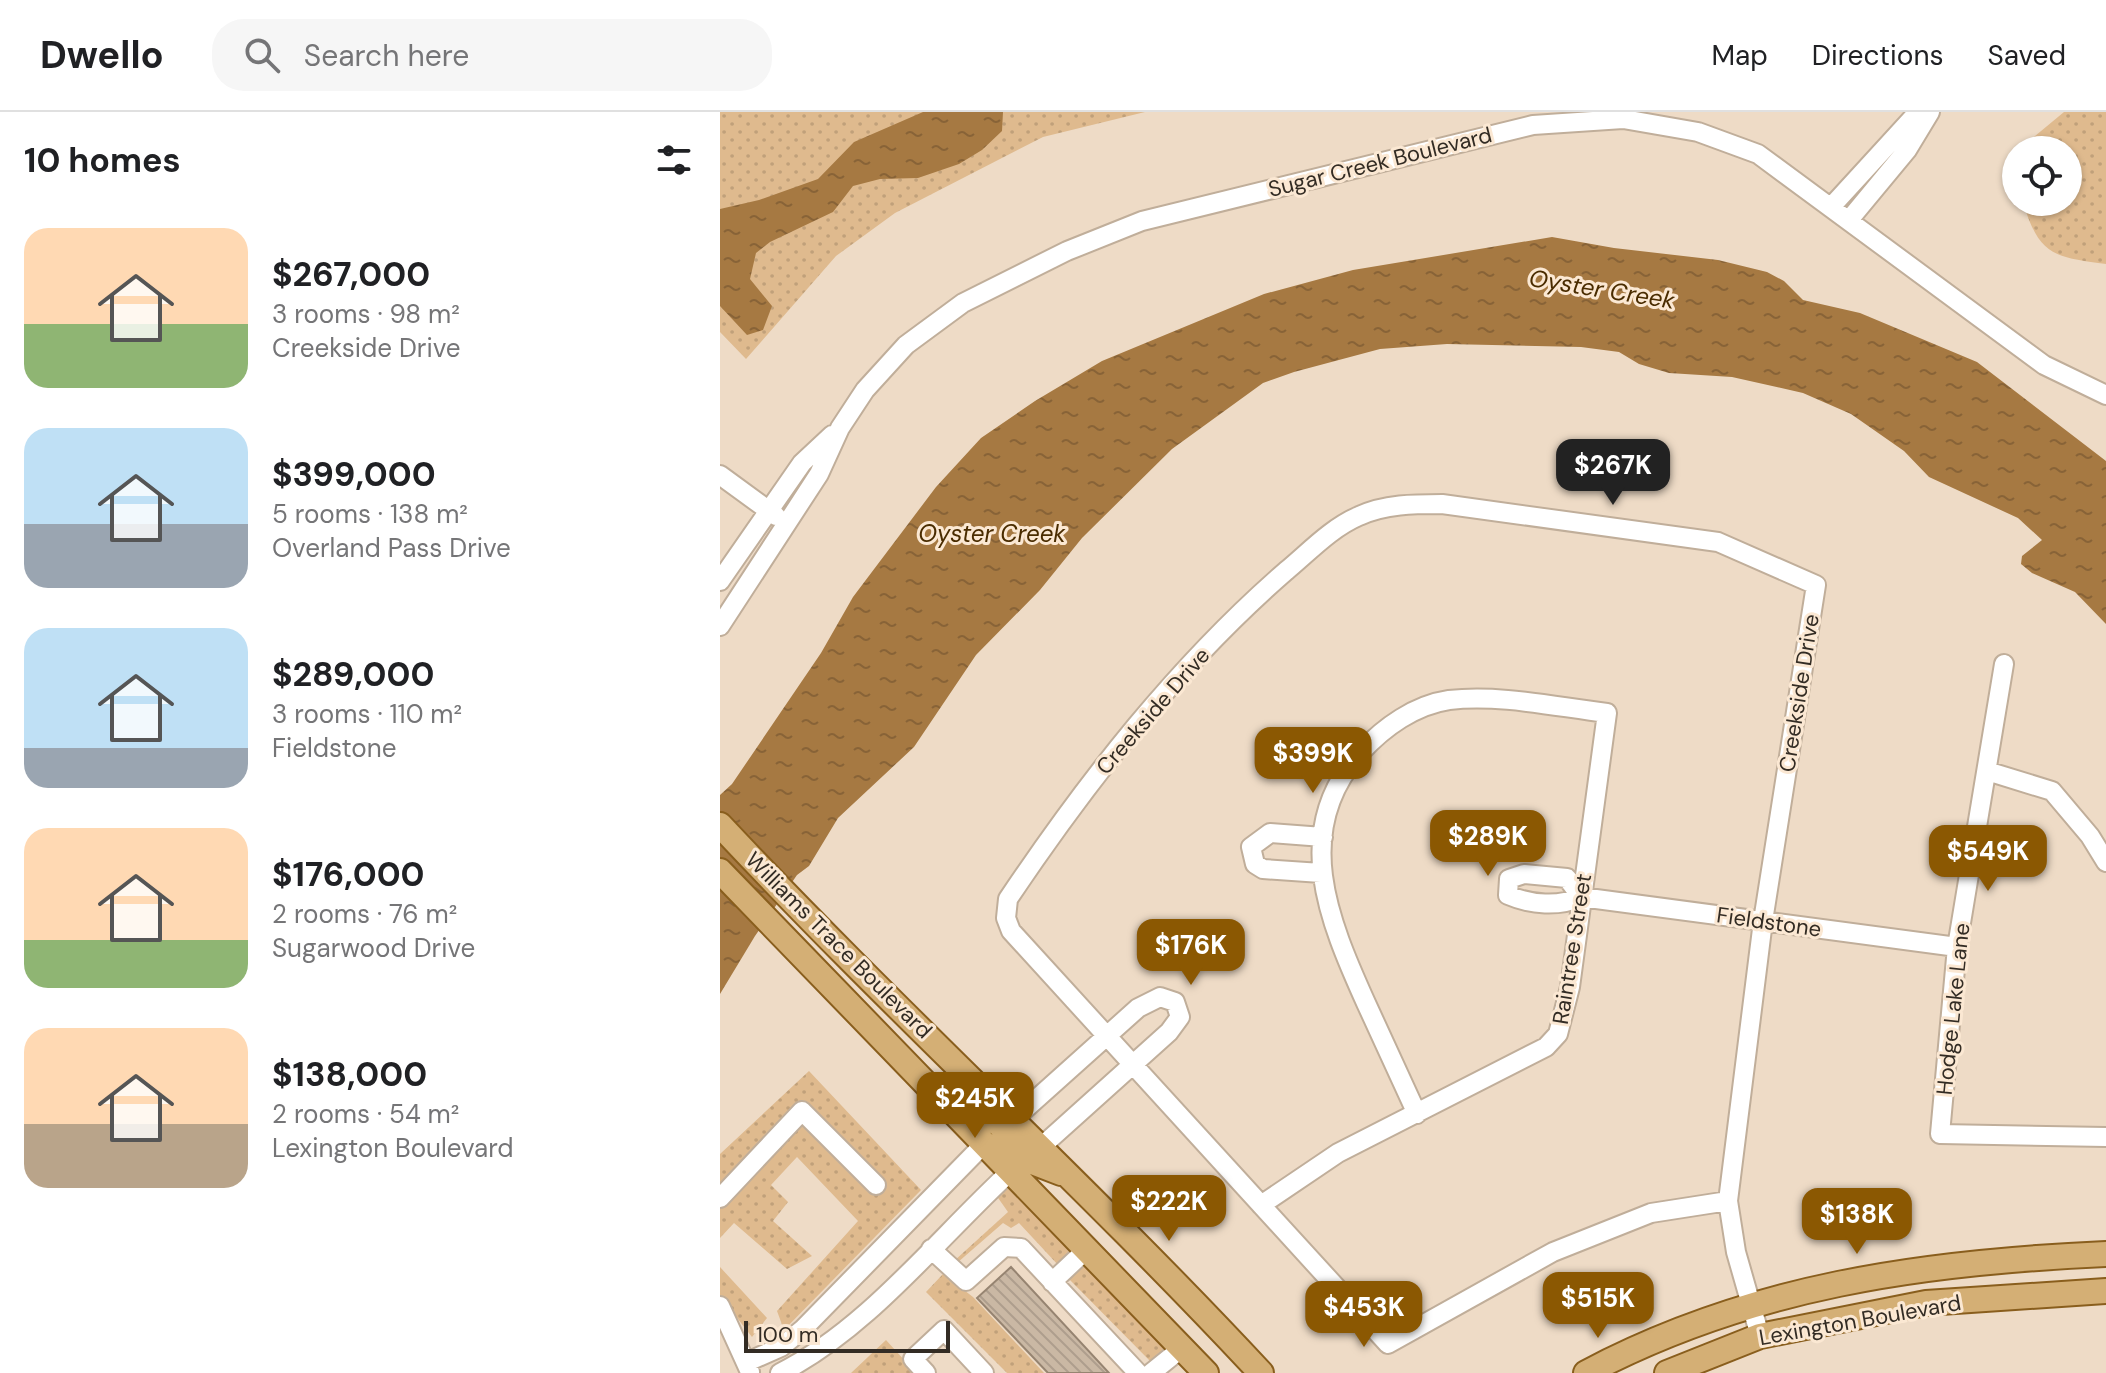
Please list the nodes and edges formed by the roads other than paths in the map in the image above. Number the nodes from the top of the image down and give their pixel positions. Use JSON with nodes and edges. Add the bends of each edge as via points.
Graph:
{"nodes":[{"id":1,"x":1918,"y":112,"type":"edge"},
{"id":2,"x":1930,"y":112,"type":"edge"},
{"id":3,"x":1831,"y":207,"type":"junction"},
{"id":4,"x":1849,"y":220,"type":"junction"},
{"id":5,"x":2106,"y":373,"type":"edge"},
{"id":6,"x":2102,"y":393,"type":"edge"},
{"id":7,"x":840,"y":428,"type":"junction"},
{"id":8,"x":720,"y":475,"type":"edge"},
{"id":9,"x":767,"y":509,"type":"junction"},
{"id":10,"x":785,"y":523,"type":"junction"},
{"id":11,"x":720,"y":581,"type":"edge"},
{"id":12,"x":720,"y":626,"type":"edge"},
{"id":13,"x":2004,"y":664,"type":"dead end"},
{"id":14,"x":1987,"y":771,"type":"junction"},
{"id":15,"x":720,"y":825,"type":"edge"},
{"id":16,"x":1323,"y":837,"type":"junction"},
{"id":17,"x":2106,"y":862,"type":"edge"},
{"id":18,"x":720,"y":871,"type":"edge"},
{"id":19,"x":1321,"y":873,"type":"junction"},
{"id":20,"x":1581,"y":897,"type":"junction"},
{"id":21,"x":1763,"y":921,"type":"junction"},
{"id":22,"x":1957,"y":947,"type":"junction"},
{"id":23,"x":1105,"y":1037,"type":"junction"},
{"id":24,"x":1133,"y":1067,"type":"junction"},
{"id":25,"x":930,"y":1088,"type":"junction"},
{"id":26,"x":1417,"y":1114,"type":"junction"},
{"id":27,"x":1014,"y":1119,"type":"junction"},
{"id":28,"x":2106,"y":1137,"type":"edge"},
{"id":29,"x":984,"y":1144,"type":"junction"},
{"id":30,"x":1041,"y":1147,"type":"junction"},
{"id":31,"x":1011,"y":1171,"type":"junction"},
{"id":32,"x":1071,"y":1177,"type":"junction"},
{"id":33,"x":876,"y":1185,"type":"dead end"},
{"id":34,"x":720,"y":1198,"type":"edge"},
{"id":35,"x":1728,"y":1201,"type":"junction"},
{"id":36,"x":1261,"y":1205,"type":"junction"},
{"id":37,"x":931,"y":1249,"type":"junction"},
{"id":38,"x":1086,"y":1250,"type":"junction"},
{"id":39,"x":2106,"y":1254,"type":"edge"},
{"id":40,"x":1052,"y":1282,"type":"junction"},
{"id":41,"x":2106,"y":1291,"type":"edge"},
{"id":42,"x":1751,"y":1303,"type":"junction"},
{"id":43,"x":720,"y":1306,"type":"edge"},
{"id":44,"x":1212,"y":1321,"type":"junction"},
{"id":45,"x":1760,"y":1336,"type":"junction"},
{"id":46,"x":1182,"y":1348,"type":"junction"},
{"id":47,"x":749,"y":1368,"type":"edge"},
{"id":48,"x":780,"y":1373,"type":"edge"},
{"id":49,"x":926,"y":1373,"type":"edge"},
{"id":50,"x":984,"y":1373,"type":"edge"},
{"id":51,"x":1138,"y":1373,"type":"edge"},
{"id":52,"x":1151,"y":1373,"type":"edge"},
{"id":53,"x":1206,"y":1373,"type":"edge"},
{"id":54,"x":1261,"y":1373,"type":"edge"},
{"id":55,"x":1586,"y":1373,"type":"edge"},
{"id":56,"x":1667,"y":1373,"type":"edge"}],
"edges":[{"from":1,"to":3,"type":"street"},
{"from":2,"to":4,"type":"street","via":[[1907,150]]},
{"from":3,"to":4,"type":"street","name":"Sugar Creek Boulevard"},
{"from":3,"to":7,"type":"street","name":"Sugar Creek Boulevard","via":[[1758,154],[1698,132],[1623,119],[1533,125],[1142,221],[1067,251],[963,303],[906,345],[865,390]]},
{"from":4,"to":6,"type":"street","name":"Sugar Creek Boulevard","via":[[2044,365]]},
{"from":5,"to":6,"type":"street"},
{"from":7,"to":9,"type":"street","name":"Sugar Creek Boulevard","via":[[802,463]]},
{"from":7,"to":10,"type":"street","name":"Sugar Creek Boulevard","via":[[819,474]]},
{"from":8,"to":9,"type":"street"},
{"from":9,"to":10,"type":"street"},
{"from":9,"to":11,"type":"street","name":"Sugar Creek Boulevard"},
{"from":10,"to":12,"type":"street","name":"Sugar Creek Boulevard"},
{"from":13,"to":14,"type":"street","name":"Hodge Lake Lane"},
{"from":14,"to":17,"type":"street","via":[[2052,791]]},
{"from":14,"to":22,"type":"street","name":"Hodge Lake Lane"},
{"from":15,"to":27,"type":"main road","name":"Williams Trace Boulevard","via":[[803,914]]},
{"from":16,"to":19,"type":"street"},
{"from":16,"to":19,"type":"street","via":[[1270,833],[1251,847],[1250,857],[1263,869]]},
{"from":16,"to":20,"type":"street","name":"Raintree Street","via":[[1353,760],[1401,718],[1445,701],[1476,698],[1607,713]]},
{"from":18,"to":25,"type":"main road","name":"Williams Trace Boulevard"},
{"from":19,"to":26,"type":"street","via":[[1337,939]]},
{"from":20,"to":21,"type":"street","name":"Fieldstone"},
{"from":20,"to":26,"type":"street","name":"Raintree Street","via":[[1570,987],[1558,1034],[1546,1047]]},
{"from":21,"to":22,"type":"street","name":"Fieldstone"},
{"from":21,"to":23,"type":"street","name":"Creekside Drive","via":[[1816,585],[1718,542],[1442,504],[1380,509],[1327,536],[1261,593],[1181,675],[1121,743],[1008,899],[1011,931]]},
{"from":21,"to":35,"type":"street","name":"Creekside Drive"},
{"from":22,"to":28,"type":"street","name":"Hodge Lake Lane","via":[[1940,1134]]},
{"from":23,"to":24,"type":"street"},
{"from":23,"to":24,"type":"street","via":[[1152,998],[1175,1002],[1180,1017],[1176,1024]]},
{"from":23,"to":27,"type":"street"},
{"from":24,"to":30,"type":"street"},
{"from":24,"to":36,"type":"street"},
{"from":25,"to":29,"type":"main road","name":"Williams Trace Boulevard"},
{"from":25,"to":30,"type":"main road","via":[[964,1101],[988,1120]]},
{"from":26,"to":36,"type":"street","name":"Raintree Street","via":[[1338,1153]]},
{"from":27,"to":30,"type":"main road","name":"Williams Trace Boulevard"},
{"from":29,"to":31,"type":"main road","name":"Williams Trace Boulevard"},
{"from":29,"to":32,"type":"main road"},
{"from":29,"to":47,"type":"street","via":[[803,1329]]},
{"from":30,"to":32,"type":"main road","name":"Williams Trace Boulevard"},
{"from":31,"to":37,"type":"street"},
{"from":31,"to":38,"type":"main road","name":"Williams Trace Boulevard"},
{"from":32,"to":44,"type":"main road","name":"Williams Trace Boulevard"},
{"from":33,"to":34,"type":"street","via":[[802,1111]]},
{"from":35,"to":36,"type":"street","via":[[1651,1213],[1553,1252],[1388,1344]]},
{"from":35,"to":42,"type":"street","name":"Creekside Drive"},
{"from":37,"to":40,"type":"street","via":[[966,1281],[1004,1247],[1017,1246]]},
{"from":37,"to":48,"type":"street","via":[[827,1345]]},
{"from":38,"to":40,"type":"street"},
{"from":38,"to":46,"type":"main road","name":"Williams Trace Boulevard"},
{"from":39,"to":42,"type":"main road","name":"Lexington Boulevard","via":[[1921,1270]]},
{"from":40,"to":51,"type":"street"},
{"from":41,"to":45,"type":"main road","name":"Lexington Boulevard","via":[[1926,1303]]},
{"from":42,"to":45,"type":"street","name":"Creekside Drive"},
{"from":42,"to":55,"type":"main road","name":"Lexington Boulevard","via":[[1674,1330]]},
{"from":43,"to":47,"type":"street"},
{"from":44,"to":46,"type":"main road"},
{"from":44,"to":54,"type":"main road","name":"Williams Trace Boulevard"},
{"from":45,"to":56,"type":"main road","name":"Lexington Boulevard"},
{"from":46,"to":52,"type":"street"},
{"from":46,"to":53,"type":"main road","name":"Williams Trace Boulevard"},
{"from":49,"to":50,"type":"street","via":[[913,1359],[944,1330]]}]}
